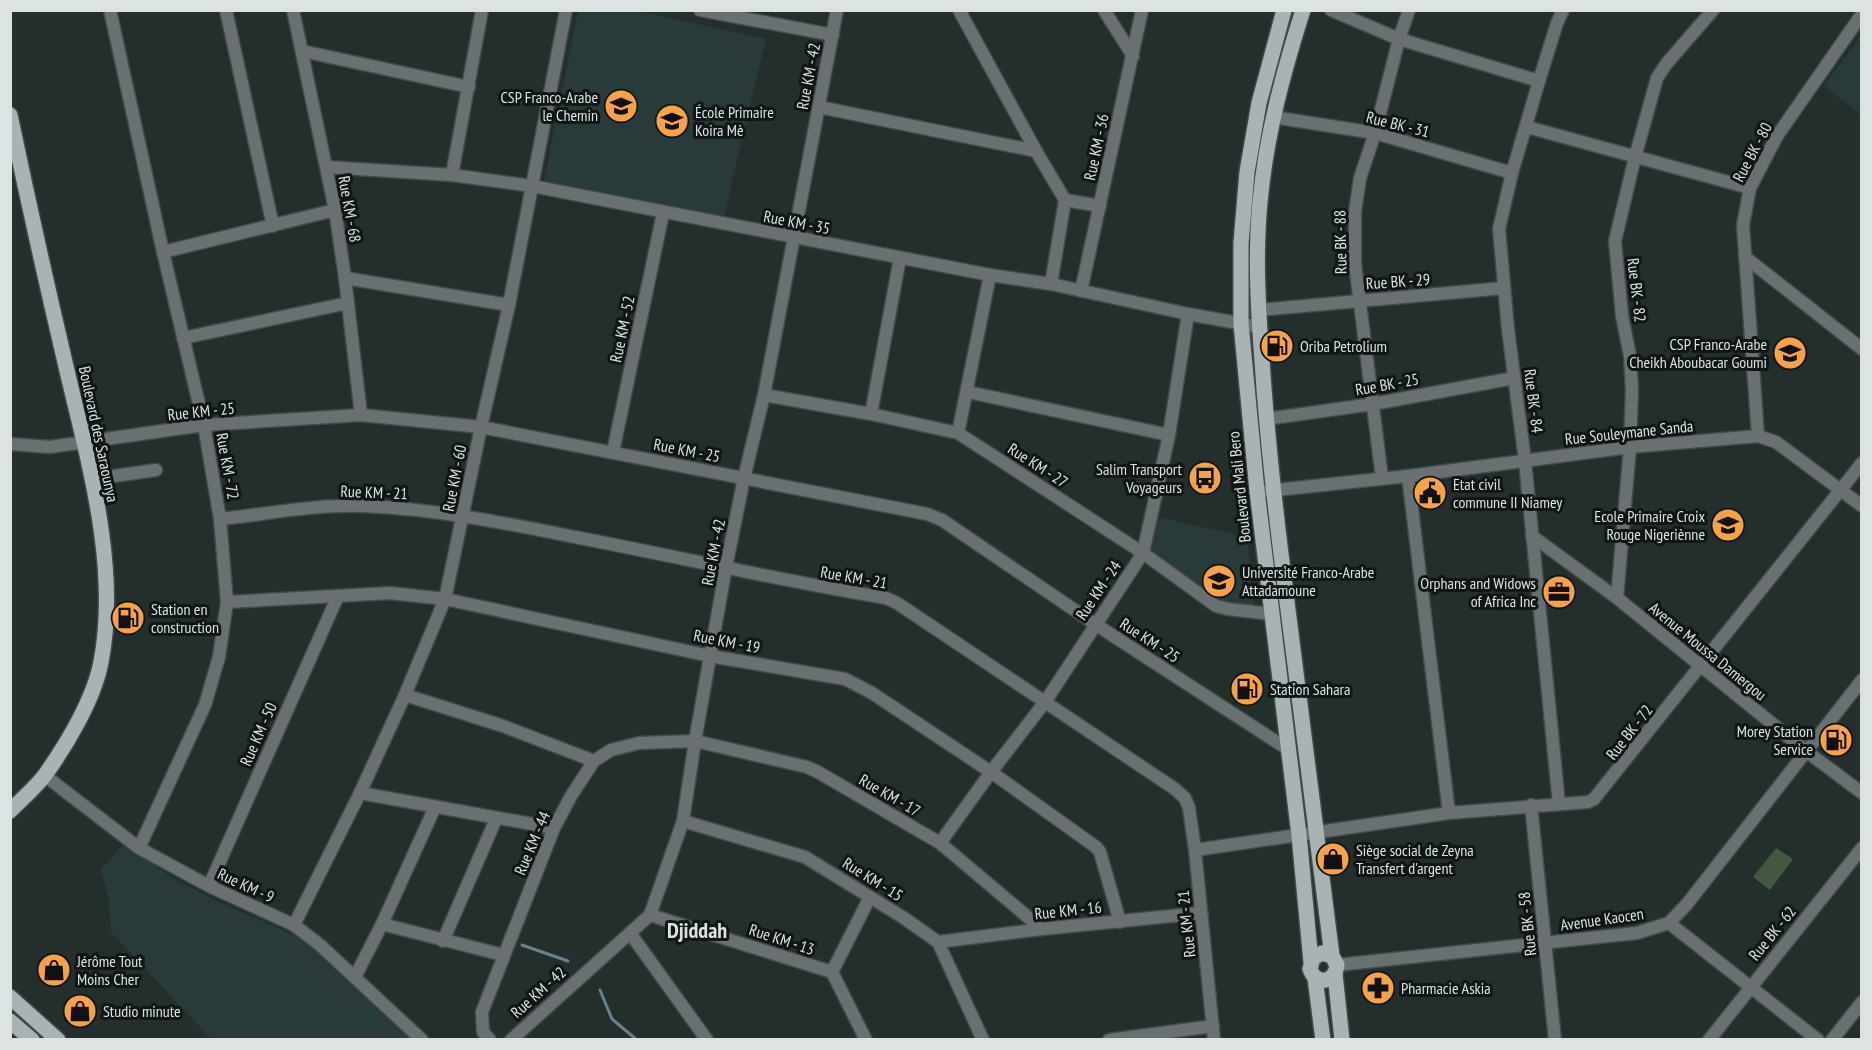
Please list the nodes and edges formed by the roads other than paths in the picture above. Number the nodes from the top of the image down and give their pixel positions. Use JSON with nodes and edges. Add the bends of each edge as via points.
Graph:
{"nodes":[{"id":1,"x":110,"y":10,"type":"edge"},
{"id":2,"x":226,"y":10,"type":"edge"},
{"id":3,"x":293,"y":10,"type":"edge"},
{"id":4,"x":482,"y":10,"type":"edge"},
{"id":5,"x":566,"y":10,"type":"edge"},
{"id":6,"x":837,"y":10,"type":"edge"},
{"id":7,"x":959,"y":10,"type":"edge"},
{"id":8,"x":1104,"y":10,"type":"edge"},
{"id":9,"x":1142,"y":10,"type":"edge"},
{"id":10,"x":1284,"y":10,"type":"edge"},
{"id":11,"x":1303,"y":10,"type":"edge"},
{"id":12,"x":1331,"y":10,"type":"edge"},
{"id":13,"x":1409,"y":10,"type":"edge"},
{"id":14,"x":1563,"y":10,"type":"edge"},
{"id":15,"x":1713,"y":10,"type":"edge"},
{"id":16,"x":703,"y":11,"type":"edge"},
{"id":17,"x":1862,"y":14,"type":"edge"},
{"id":18,"x":833,"y":35,"type":"junction"},
{"id":19,"x":1399,"y":39,"type":"junction"},
{"id":20,"x":302,"y":51,"type":"junction"},
{"id":21,"x":1133,"y":56,"type":"junction"},
{"id":22,"x":1539,"y":81,"type":"junction"},
{"id":23,"x":469,"y":87,"type":"junction"},
{"id":24,"x":819,"y":107,"type":"junction"},
{"id":25,"x":10,"y":115,"type":"edge"},
{"id":26,"x":1273,"y":117,"type":"junction"},
{"id":27,"x":1527,"y":127,"type":"junction"},
{"id":28,"x":1374,"y":133,"type":"junction"},
{"id":29,"x":1036,"y":151,"type":"junction"},
{"id":30,"x":1635,"y":157,"type":"junction"},
{"id":31,"x":326,"y":167,"type":"junction"},
{"id":32,"x":1512,"y":173,"type":"junction"},
{"id":33,"x":452,"y":175,"type":"junction"},
{"id":34,"x":532,"y":186,"type":"junction"},
{"id":35,"x":1750,"y":188,"type":"junction"},
{"id":36,"x":1065,"y":200,"type":"junction"},
{"id":37,"x":1100,"y":206,"type":"junction"},
{"id":38,"x":335,"y":210,"type":"junction"},
{"id":39,"x":663,"y":213,"type":"junction"},
{"id":40,"x":273,"y":226,"type":"junction"},
{"id":41,"x":793,"y":238,"type":"junction"},
{"id":42,"x":163,"y":252,"type":"junction"},
{"id":43,"x":1744,"y":257,"type":"junction"},
{"id":44,"x":900,"y":258,"type":"junction"},
{"id":45,"x":990,"y":275,"type":"junction"},
{"id":46,"x":345,"y":278,"type":"junction"},
{"id":47,"x":1051,"y":284,"type":"junction"},
{"id":48,"x":1504,"y":288,"type":"junction"},
{"id":49,"x":1082,"y":291,"type":"junction"},
{"id":50,"x":1360,"y":300,"type":"junction"},
{"id":51,"x":348,"y":303,"type":"junction"},
{"id":52,"x":509,"y":305,"type":"junction"},
{"id":53,"x":1258,"y":310,"type":"junction"},
{"id":54,"x":1188,"y":314,"type":"junction"},
{"id":55,"x":1241,"y":324,"type":"junction"},
{"id":56,"x":1260,"y":327,"type":"junction"},
{"id":57,"x":183,"y":338,"type":"junction"},
{"id":58,"x":1862,"y":349,"type":"edge"},
{"id":59,"x":1514,"y":378,"type":"junction"},
{"id":60,"x":968,"y":392,"type":"junction"},
{"id":61,"x":764,"y":395,"type":"junction"},
{"id":62,"x":1373,"y":404,"type":"junction"},
{"id":63,"x":871,"y":414,"type":"junction"},
{"id":64,"x":361,"y":415,"type":"junction"},
{"id":65,"x":1266,"y":419,"type":"junction"},
{"id":66,"x":204,"y":425,"type":"junction"},
{"id":67,"x":481,"y":427,"type":"junction"},
{"id":68,"x":958,"y":433,"type":"junction"},
{"id":69,"x":1169,"y":435,"type":"junction"},
{"id":70,"x":1758,"y":436,"type":"junction"},
{"id":71,"x":84,"y":443,"type":"junction"},
{"id":72,"x":10,"y":444,"type":"edge"},
{"id":73,"x":1630,"y":447,"type":"junction"},
{"id":74,"x":613,"y":452,"type":"junction"},
{"id":75,"x":1525,"y":461,"type":"junction"},
{"id":76,"x":1862,"y":463,"type":"edge"},
{"id":77,"x":156,"y":470,"type":"dead end"},
{"id":78,"x":1408,"y":476,"type":"junction"},
{"id":79,"x":744,"y":478,"type":"junction"},
{"id":80,"x":1382,"y":478,"type":"junction"},
{"id":81,"x":93,"y":479,"type":"junction"},
{"id":82,"x":1840,"y":490,"type":"junction"},
{"id":83,"x":1265,"y":492,"type":"junction"},
{"id":84,"x":1862,"y":506,"type":"edge"},
{"id":85,"x":463,"y":515,"type":"junction"},
{"id":86,"x":220,"y":519,"type":"junction"},
{"id":87,"x":1532,"y":536,"type":"junction"},
{"id":88,"x":1143,"y":553,"type":"junction"},
{"id":89,"x":726,"y":567,"type":"junction"},
{"id":90,"x":338,"y":596,"type":"junction"},
{"id":91,"x":1617,"y":598,"type":"junction"},
{"id":92,"x":445,"y":599,"type":"junction"},
{"id":93,"x":227,"y":602,"type":"junction"},
{"id":94,"x":1271,"y":614,"type":"junction"},
{"id":95,"x":1095,"y":624,"type":"junction"},
{"id":96,"x":710,"y":656,"type":"junction"},
{"id":97,"x":1295,"y":662,"type":"junction"},
{"id":98,"x":1279,"y":664,"type":"junction"},
{"id":99,"x":1701,"y":667,"type":"junction"},
{"id":100,"x":1862,"y":680,"type":"edge"},
{"id":101,"x":1299,"y":690,"type":"junction"},
{"id":102,"x":1282,"y":694,"type":"junction"},
{"id":103,"x":405,"y":695,"type":"junction"},
{"id":104,"x":1045,"y":702,"type":"junction"},
{"id":105,"x":695,"y":741,"type":"junction"},
{"id":106,"x":1289,"y":750,"type":"junction"},
{"id":107,"x":1806,"y":751,"type":"junction"},
{"id":108,"x":594,"y":761,"type":"junction"},
{"id":109,"x":991,"y":772,"type":"junction"},
{"id":110,"x":44,"y":775,"type":"junction"},
{"id":111,"x":360,"y":793,"type":"junction"},
{"id":112,"x":1862,"y":793,"type":"edge"},
{"id":113,"x":1559,"y":804,"type":"junction"},
{"id":114,"x":1531,"y":805,"type":"junction"},
{"id":115,"x":435,"y":807,"type":"junction"},
{"id":116,"x":10,"y":811,"type":"edge"},
{"id":117,"x":1449,"y":813,"type":"junction"},
{"id":118,"x":496,"y":819,"type":"junction"},
{"id":119,"x":684,"y":821,"type":"junction"},
{"id":120,"x":554,"y":828,"type":"junction"},
{"id":121,"x":1316,"y":832,"type":"junction"},
{"id":122,"x":1299,"y":835,"type":"junction"},
{"id":123,"x":940,"y":843,"type":"junction"},
{"id":124,"x":139,"y":848,"type":"junction"},
{"id":125,"x":1862,"y":848,"type":"edge"},
{"id":126,"x":1195,"y":850,"type":"junction"},
{"id":127,"x":209,"y":886,"type":"junction"},
{"id":128,"x":870,"y":897,"type":"junction"},
{"id":129,"x":1200,"y":913,"type":"junction"},
{"id":130,"x":650,"y":915,"type":"junction"},
{"id":131,"x":1120,"y":922,"type":"junction"},
{"id":132,"x":1669,"y":923,"type":"junction"},
{"id":133,"x":382,"y":924,"type":"junction"},
{"id":134,"x":294,"y":925,"type":"junction"},
{"id":135,"x":1042,"y":929,"type":"junction"},
{"id":136,"x":630,"y":933,"type":"junction"},
{"id":137,"x":443,"y":941,"type":"junction"},
{"id":138,"x":938,"y":942,"type":"junction"},
{"id":139,"x":1545,"y":944,"type":"junction"},
{"id":140,"x":503,"y":955,"type":"junction"},
{"id":141,"x":1311,"y":962,"type":"junction"},
{"id":142,"x":1335,"y":965,"type":"junction"},
{"id":143,"x":832,"y":972,"type":"junction"},
{"id":144,"x":355,"y":977,"type":"junction"},
{"id":145,"x":1315,"y":978,"type":"junction"},
{"id":146,"x":1752,"y":986,"type":"junction"},
{"id":147,"x":10,"y":996,"type":"edge"},
{"id":148,"x":1862,"y":1002,"type":"edge"},
{"id":149,"x":10,"y":1021,"type":"edge"},
{"id":150,"x":1213,"y":1026,"type":"junction"},
{"id":151,"x":32,"y":1040,"type":"edge"},
{"id":152,"x":58,"y":1040,"type":"edge"},
{"id":153,"x":422,"y":1040,"type":"edge"},
{"id":154,"x":490,"y":1040,"type":"edge"},
{"id":155,"x":511,"y":1040,"type":"edge"},
{"id":156,"x":707,"y":1040,"type":"edge"},
{"id":157,"x":866,"y":1040,"type":"edge"},
{"id":158,"x":983,"y":1040,"type":"edge"},
{"id":159,"x":1109,"y":1040,"type":"edge"},
{"id":160,"x":1214,"y":1040,"type":"edge"},
{"id":161,"x":1323,"y":1040,"type":"edge"},
{"id":162,"x":1342,"y":1040,"type":"edge"},
{"id":163,"x":1555,"y":1040,"type":"edge"},
{"id":164,"x":1709,"y":1040,"type":"edge"},
{"id":165,"x":1818,"y":1040,"type":"edge"},
{"id":166,"x":1832,"y":1040,"type":"edge"}],
"edges":[{"from":1,"to":42,"type":"street","name":"Rue KM - 72"},
{"from":2,"to":40,"type":"street"},
{"from":3,"to":20,"type":"street","name":"Rue KM - 68"},
{"from":4,"to":23,"type":"street"},
{"from":5,"to":34,"type":"street","name":"Rue KM - 60"},
{"from":6,"to":18,"type":"street","name":"Rue KM - 42"},
{"from":7,"to":29,"type":"street"},
{"from":8,"to":21,"type":"street"},
{"from":9,"to":21,"type":"street","name":"Rue KM - 36"},
{"from":10,"to":55,"type":"main road","name":"Boulevard Mali Bero","via":[[1259,103],[1246,172]]},
{"from":11,"to":26,"type":"main road","name":"Boulevard Mali Bero"},
{"from":12,"to":19,"type":"street"},
{"from":13,"to":19,"type":"street","name":"Rue BK - 88"},
{"from":14,"to":22,"type":"street","name":"Rue BK - 84"},
{"from":15,"to":30,"type":"street","name":"Rue BK - 82","via":[[1661,71]]},
{"from":16,"to":18,"type":"street"},
{"from":17,"to":35,"type":"street","name":"Rue BK - 80","via":[[1777,136]]},
{"from":18,"to":24,"type":"street","name":"Rue KM - 42"},
{"from":19,"to":22,"type":"street"},
{"from":19,"to":28,"type":"street","name":"Rue BK - 88"},
{"from":20,"to":23,"type":"street"},
{"from":20,"to":31,"type":"street","name":"Rue KM - 68"},
{"from":21,"to":37,"type":"street","name":"Rue KM - 36"},
{"from":22,"to":27,"type":"street","name":"Rue BK - 84"},
{"from":23,"to":33,"type":"street"},
{"from":24,"to":29,"type":"street"},
{"from":24,"to":41,"type":"street","name":"Rue KM - 42"},
{"from":25,"to":71,"type":"main road","name":"Boulevard des Saraounya"},
{"from":26,"to":28,"type":"street","name":"Rue BK - 31"},
{"from":26,"to":53,"type":"main road","name":"Boulevard Mali Bero","via":[[1260,202]]},
{"from":27,"to":30,"type":"street"},
{"from":27,"to":32,"type":"street","name":"Rue BK - 84"},
{"from":28,"to":32,"type":"street","name":"Rue BK - 31"},
{"from":28,"to":50,"type":"street","name":"Rue BK - 88","via":[[1360,178],[1355,212]]},
{"from":29,"to":36,"type":"street"},
{"from":30,"to":35,"type":"street"},
{"from":30,"to":73,"type":"street","name":"Rue BK - 82","via":[[1615,241],[1630,356]]},
{"from":31,"to":33,"type":"street","name":"Rue KM - 35"},
{"from":31,"to":38,"type":"street","name":"Rue KM - 68"},
{"from":32,"to":48,"type":"street","name":"Rue BK - 84","via":[[1499,229]]},
{"from":33,"to":34,"type":"street","name":"Rue KM - 35"},
{"from":34,"to":39,"type":"street","name":"Rue KM - 35"},
{"from":34,"to":52,"type":"street","name":"Rue KM - 60"},
{"from":35,"to":43,"type":"street","name":"Rue BK - 80","via":[[1743,225]]},
{"from":36,"to":37,"type":"street"},
{"from":36,"to":47,"type":"street"},
{"from":37,"to":49,"type":"street","name":"Rue KM - 36"},
{"from":38,"to":40,"type":"street"},
{"from":38,"to":46,"type":"street","name":"Rue KM - 68"},
{"from":39,"to":41,"type":"street","name":"Rue KM - 35"},
{"from":39,"to":74,"type":"street","name":"Rue KM - 52"},
{"from":40,"to":42,"type":"street"},
{"from":41,"to":44,"type":"street","name":"Rue KM - 35"},
{"from":41,"to":61,"type":"street","name":"Rue KM - 42"},
{"from":42,"to":57,"type":"street","name":"Rue KM - 72"},
{"from":43,"to":58,"type":"street"},
{"from":43,"to":70,"type":"street","name":"Rue BK - 80"},
{"from":44,"to":45,"type":"street","name":"Rue KM - 35"},
{"from":44,"to":63,"type":"street"},
{"from":45,"to":47,"type":"street","name":"Rue KM - 35"},
{"from":45,"to":60,"type":"street"},
{"from":46,"to":51,"type":"street","name":"Rue KM - 68"},
{"from":46,"to":52,"type":"street"},
{"from":47,"to":49,"type":"street","name":"Rue KM - 35"},
{"from":48,"to":50,"type":"street","name":"Rue BK - 29"},
{"from":48,"to":59,"type":"street","name":"Rue BK - 84"},
{"from":49,"to":54,"type":"street","name":"Rue KM - 35"},
{"from":50,"to":53,"type":"street","name":"Rue BK - 29"},
{"from":50,"to":62,"type":"street","name":"Rue BK - 88"},
{"from":51,"to":57,"type":"street"},
{"from":51,"to":64,"type":"street","name":"Rue KM - 68"},
{"from":52,"to":67,"type":"street","name":"Rue KM - 60"},
{"from":53,"to":56,"type":"main road","name":"Boulevard Mali Bero"},
{"from":54,"to":55,"type":"street","name":"Rue KM - 35"},
{"from":54,"to":69,"type":"street","name":"Rue KM - 24"},
{"from":55,"to":56,"type":"street","name":"Rue KM - 35"},
{"from":55,"to":83,"type":"main road","name":"Boulevard Mali Bero"},
{"from":56,"to":65,"type":"main road","name":"Boulevard Mali Bero"},
{"from":57,"to":66,"type":"street","name":"Rue KM - 72"},
{"from":59,"to":62,"type":"street","name":"Rue BK - 25"},
{"from":59,"to":75,"type":"street","name":"Rue BK - 84"},
{"from":60,"to":68,"type":"street"},
{"from":60,"to":69,"type":"street"},
{"from":61,"to":63,"type":"street","name":"Rue KM - 27"},
{"from":61,"to":79,"type":"street","name":"Rue KM - 42"},
{"from":62,"to":65,"type":"street","name":"Rue BK - 25"},
{"from":62,"to":80,"type":"street","name":"Rue BK - 88"},
{"from":63,"to":68,"type":"street","name":"Rue KM - 27"},
{"from":64,"to":66,"type":"street","name":"Rue KM - 25"},
{"from":64,"to":67,"type":"street","name":"Rue KM - 25"},
{"from":65,"to":83,"type":"main road","name":"Boulevard Mali Bero"},
{"from":66,"to":71,"type":"street","name":"Rue KM - 25"},
{"from":66,"to":86,"type":"street","name":"Rue KM - 72"},
{"from":67,"to":74,"type":"street","name":"Rue KM - 25"},
{"from":67,"to":85,"type":"street","name":"Rue KM - 60"},
{"from":68,"to":88,"type":"street","name":"Rue KM - 27"},
{"from":69,"to":88,"type":"street","name":"Rue KM - 24"},
{"from":70,"to":73,"type":"street","name":"Rue Souleymane Sanda"},
{"from":70,"to":82,"type":"street","via":[[1776,442]]},
{"from":71,"to":72,"type":"street","name":"Rue KM - 25","via":[[50,447]]},
{"from":71,"to":81,"type":"main road","name":"Boulevard des Saraounya"},
{"from":73,"to":75,"type":"street","name":"Rue Souleymane Sanda"},
{"from":73,"to":91,"type":"street","name":"Rue BK - 82"},
{"from":74,"to":79,"type":"street","name":"Rue KM - 25"},
{"from":75,"to":78,"type":"street","name":"Rue Souleymane Sanda"},
{"from":75,"to":87,"type":"street","name":"Rue BK - 84"},
{"from":76,"to":82,"type":"street","name":"Rue BK - 72"},
{"from":77,"to":81,"type":"street"},
{"from":78,"to":80,"type":"street","name":"Rue Souleymane Sanda"},
{"from":78,"to":117,"type":"street"},
{"from":79,"to":89,"type":"street","name":"Rue KM - 42"},
{"from":79,"to":95,"type":"street","name":"Rue KM - 25","via":[[935,516]]},
{"from":80,"to":83,"type":"street","name":"Rue Souleymane Sanda"},
{"from":81,"to":110,"type":"main road","name":"Boulevard des Saraounya","via":[[107,581],[101,662],[81,714]]},
{"from":82,"to":84,"type":"street"},
{"from":82,"to":99,"type":"street","name":"Rue BK - 72"},
{"from":83,"to":94,"type":"main road","name":"Boulevard Mali Bero"},
{"from":83,"to":97,"type":"main road","name":"Boulevard Mali Bero"},
{"from":85,"to":86,"type":"street","name":"Rue KM - 21","via":[[339,506]]},
{"from":85,"to":89,"type":"street","name":"Rue KM - 21"},
{"from":85,"to":92,"type":"street","name":"Rue KM - 60"},
{"from":86,"to":93,"type":"street","name":"Rue KM - 72"},
{"from":87,"to":91,"type":"street","name":"Avenue Moussa Damergou"},
{"from":87,"to":113,"type":"street","name":"Rue BK - 84"},
{"from":88,"to":94,"type":"street","name":"Rue KM - 27","via":[[1221,608]]},
{"from":88,"to":95,"type":"street","name":"Rue KM - 24"},
{"from":89,"to":96,"type":"street","name":"Rue KM - 42"},
{"from":89,"to":104,"type":"street","name":"Rue KM - 21","via":[[892,600]]},
{"from":90,"to":92,"type":"street","name":"Rue KM - 19","via":[[390,593]]},
{"from":90,"to":93,"type":"street","name":"Rue KM - 19"},
{"from":90,"to":127,"type":"street","name":"Rue KM - 50"},
{"from":91,"to":99,"type":"street","name":"Avenue Moussa Damergou"},
{"from":92,"to":96,"type":"street","name":"Rue KM - 19"},
{"from":92,"to":103,"type":"street","name":"Rue KM - 60"},
{"from":93,"to":124,"type":"street","name":"Rue KM - 72","via":[[219,657],[205,705]]},
{"from":94,"to":98,"type":"main road","name":"Boulevard Mali Bero"},
{"from":95,"to":104,"type":"street","name":"Rue KM - 24"},
{"from":95,"to":106,"type":"street","name":"Rue KM - 25"},
{"from":96,"to":105,"type":"street","name":"Rue KM - 42"},
{"from":96,"to":109,"type":"street","name":"Rue KM - 19","via":[[858,685]]},
{"from":97,"to":98,"type":"main road"},
{"from":97,"to":101,"type":"main road","name":"Boulevard Mali Bero"},
{"from":98,"to":102,"type":"main road","name":"Boulevard Mali Bero"},
{"from":99,"to":107,"type":"street","name":"Avenue Moussa Damergou"},
{"from":99,"to":113,"type":"street","name":"Rue BK - 72","via":[[1600,794],[1588,802]]},
{"from":100,"to":107,"type":"street","name":"Avenue Kaocen"},
{"from":101,"to":102,"type":"main road","via":[[1290,688]]},
{"from":101,"to":121,"type":"main road","name":"Boulevard Mali Bero"},
{"from":102,"to":106,"type":"main road","name":"Boulevard Mali Bero"},
{"from":103,"to":108,"type":"street","via":[[503,726]]},
{"from":103,"to":111,"type":"street","name":"Rue KM - 60"},
{"from":104,"to":109,"type":"street","name":"Rue KM - 24"},
{"from":104,"to":126,"type":"street","name":"Rue KM - 21","via":[[1185,798]]},
{"from":105,"to":108,"type":"street","name":"Rue KM - 44","via":[[639,743],[611,750]]},
{"from":105,"to":119,"type":"street","name":"Rue KM - 42"},
{"from":105,"to":123,"type":"street","name":"Rue KM - 17","via":[[807,767]]},
{"from":106,"to":122,"type":"main road","name":"Boulevard Mali Bero"},
{"from":107,"to":112,"type":"street","name":"Avenue Moussa Damergou"},
{"from":107,"to":132,"type":"street","name":"Avenue Kaocen"},
{"from":108,"to":120,"type":"street","name":"Rue KM - 44"},
{"from":109,"to":123,"type":"street","name":"Rue KM - 24"},
{"from":109,"to":131,"type":"street","name":"Rue KM - 19","via":[[1096,847]]},
{"from":110,"to":116,"type":"main road","name":"Boulevard des Saraounya"},
{"from":110,"to":124,"type":"street","name":"Rue KM - 9"},
{"from":111,"to":115,"type":"street"},
{"from":111,"to":134,"type":"street","name":"Rue KM - 60"},
{"from":113,"to":114,"type":"street","name":"Rue BK - 72"},
{"from":114,"to":117,"type":"street","name":"Rue BK - 72"},
{"from":114,"to":139,"type":"street","name":"Rue BK - 58"},
{"from":115,"to":118,"type":"street"},
{"from":115,"to":133,"type":"street"},
{"from":117,"to":121,"type":"street","name":"Rue BK - 72"},
{"from":118,"to":120,"type":"street"},
{"from":118,"to":137,"type":"street"},
{"from":119,"to":128,"type":"street","name":"Rue KM - 15","via":[[798,854]]},
{"from":119,"to":130,"type":"street","name":"Rue KM - 42"},
{"from":120,"to":140,"type":"street","name":"Rue KM - 44"},
{"from":121,"to":122,"type":"street","name":"Rue BK - 72"},
{"from":121,"to":142,"type":"main road","name":"Boulevard Mali Bero"},
{"from":122,"to":126,"type":"street","name":"Rue BK - 72"},
{"from":122,"to":141,"type":"main road","name":"Boulevard Mali Bero"},
{"from":123,"to":135,"type":"street","name":"Rue KM - 17"},
{"from":124,"to":127,"type":"street","name":"Rue KM - 9"},
{"from":125,"to":146,"type":"street","name":"Rue BK - 62"},
{"from":126,"to":129,"type":"street","name":"Rue KM - 21"},
{"from":127,"to":134,"type":"street","name":"Rue KM - 9"},
{"from":128,"to":138,"type":"street","name":"Rue KM - 15"},
{"from":128,"to":143,"type":"street"},
{"from":129,"to":131,"type":"street","name":"Rue KM - 16"},
{"from":129,"to":150,"type":"street","name":"Rue KM - 21"},
{"from":130,"to":136,"type":"street","name":"Rue KM - 42"},
{"from":130,"to":143,"type":"street","name":"Rue KM - 13"},
{"from":131,"to":135,"type":"street","name":"Rue KM - 16"},
{"from":132,"to":139,"type":"street","name":"Avenue Kaocen","via":[[1637,933]]},
{"from":132,"to":146,"type":"street"},
{"from":133,"to":137,"type":"street"},
{"from":133,"to":144,"type":"street"},
{"from":134,"to":144,"type":"street","name":"Rue KM - 9"},
{"from":135,"to":138,"type":"street","name":"Rue KM - 16"},
{"from":136,"to":155,"type":"street","name":"Rue KM - 42"},
{"from":136,"to":156,"type":"street"},
{"from":137,"to":140,"type":"street"},
{"from":138,"to":158,"type":"street"},
{"from":139,"to":142,"type":"street","name":"Avenue Kaocen"},
{"from":139,"to":163,"type":"street","name":"Rue BK - 58"},
{"from":140,"to":154,"type":"street","name":"Rue KM - 44","via":[[482,1012],[483,1032]]},
{"from":141,"to":142,"type":"main road","via":[[1320,954]]},
{"from":141,"to":145,"type":"main road","via":[[1310,972]]},
{"from":142,"to":145,"type":"main road","via":[[1329,980]]},
{"from":142,"to":162,"type":"main road","name":"Boulevard Mali Bero"},
{"from":143,"to":157,"type":"street","name":"Rue KM - 13"},
{"from":144,"to":153,"type":"street","name":"Rue KM - 9"},
{"from":145,"to":161,"type":"main road"},
{"from":146,"to":164,"type":"street","name":"Rue BK - 62"},
{"from":146,"to":165,"type":"street"},
{"from":147,"to":152,"type":"main road"},
{"from":148,"to":166,"type":"street"},
{"from":149,"to":151,"type":"main road"},
{"from":150,"to":159,"type":"street"},
{"from":150,"to":160,"type":"street","name":"Rue KM - 21"}]}
